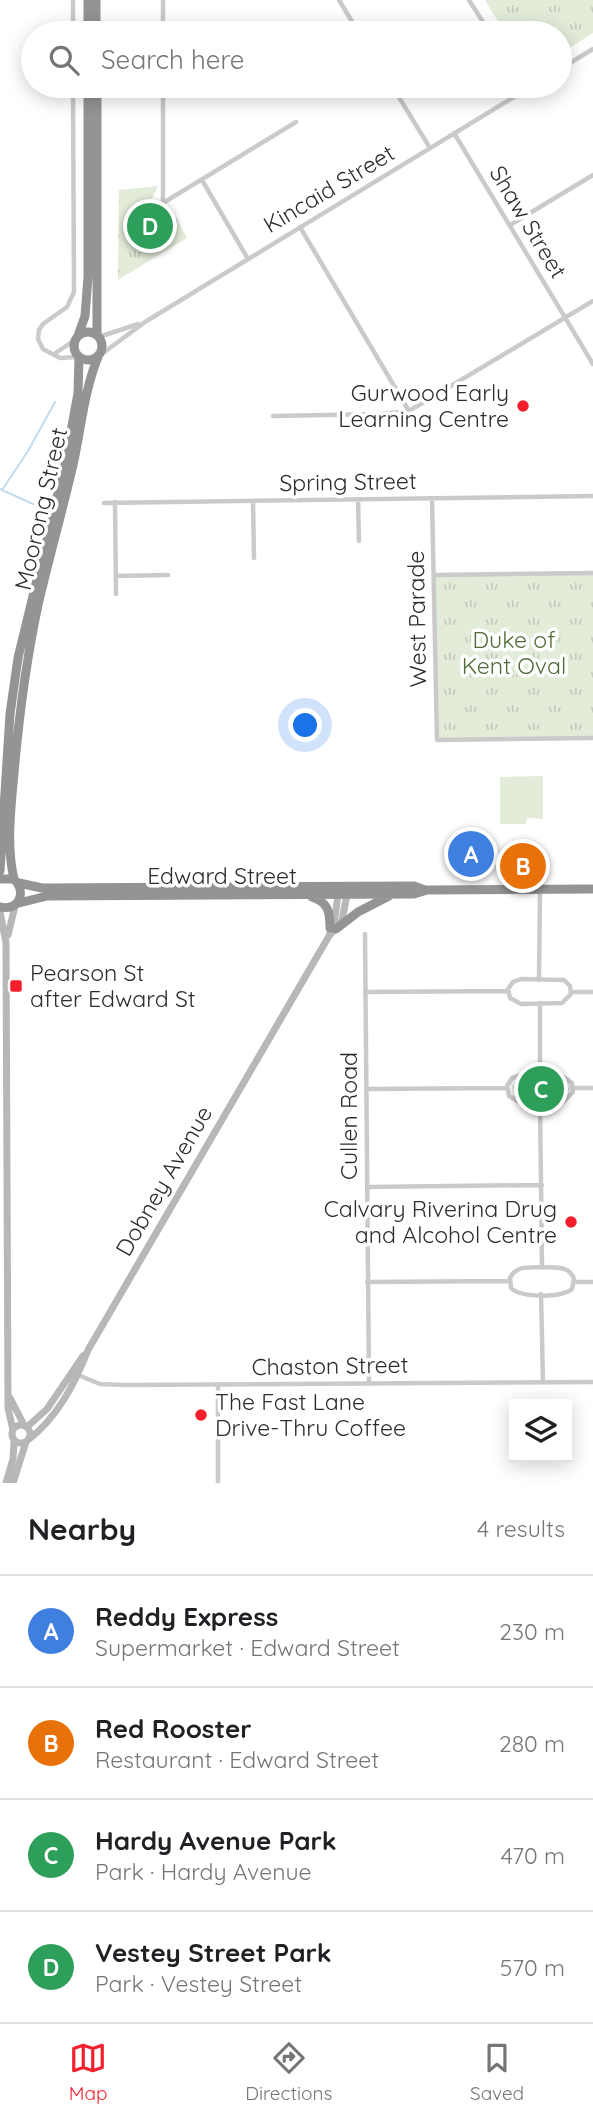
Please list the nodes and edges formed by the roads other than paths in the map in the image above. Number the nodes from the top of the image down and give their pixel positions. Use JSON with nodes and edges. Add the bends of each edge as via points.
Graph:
{"nodes":[{"id":1,"x":73,"y":0,"type":"edge"},
{"id":2,"x":88,"y":0,"type":"edge"},
{"id":3,"x":96,"y":0,"type":"edge"},
{"id":4,"x":163,"y":0,"type":"edge"},
{"id":5,"x":339,"y":0,"type":"edge"},
{"id":6,"x":469,"y":0,"type":"edge"},
{"id":7,"x":73,"y":21,"type":"edge"},
{"id":8,"x":88,"y":21,"type":"edge"},
{"id":9,"x":96,"y":21,"type":"edge"},
{"id":10,"x":163,"y":21,"type":"edge"},
{"id":11,"x":352,"y":21,"type":"edge"},
{"id":12,"x":482,"y":21,"type":"edge"},
{"id":13,"x":593,"y":48,"type":"edge"},
{"id":14,"x":572,"y":61,"type":"edge"},
{"id":15,"x":73,"y":98,"type":"edge"},
{"id":16,"x":88,"y":98,"type":"edge"},
{"id":17,"x":97,"y":98,"type":"edge"},
{"id":18,"x":163,"y":98,"type":"edge"},
{"id":19,"x":399,"y":98,"type":"edge"},
{"id":20,"x":508,"y":98,"type":"edge"},
{"id":21,"x":296,"y":122,"type":"dead end"},
{"id":22,"x":454,"y":133,"type":"junction"},
{"id":23,"x":430,"y":148,"type":"junction"},
{"id":24,"x":593,"y":175,"type":"edge"},
{"id":25,"x":202,"y":180,"type":"junction"},
{"id":26,"x":510,"y":225,"type":"junction"},
{"id":27,"x":300,"y":227,"type":"junction"},
{"id":28,"x":248,"y":259,"type":"junction"},
{"id":29,"x":593,"y":300,"type":"edge"},
{"id":30,"x":565,"y":318,"type":"junction"},
{"id":31,"x":145,"y":322,"type":"junction"},
{"id":32,"x":98,"y":336,"type":"junction"},
{"id":33,"x":76,"y":338,"type":"junction"},
{"id":34,"x":53,"y":354,"type":"junction"},
{"id":35,"x":99,"y":356,"type":"junction"},
{"id":36,"x":79,"y":357,"type":"junction"},
{"id":37,"x":593,"y":364,"type":"edge"},
{"id":38,"x":409,"y":411,"type":"junction"},
{"id":39,"x":273,"y":416,"type":"dead end"},
{"id":40,"x":593,"y":496,"type":"edge"},
{"id":41,"x":432,"y":498,"type":"junction"},
{"id":42,"x":358,"y":499,"type":"junction"},
{"id":43,"x":253,"y":501,"type":"junction"},
{"id":44,"x":115,"y":502,"type":"junction"},
{"id":45,"x":104,"y":503,"type":"dead end"},
{"id":46,"x":359,"y":541,"type":"dead end"},
{"id":47,"x":254,"y":558,"type":"dead end"},
{"id":48,"x":593,"y":573,"type":"edge"},
{"id":49,"x":168,"y":575,"type":"dead end"},
{"id":50,"x":434,"y":575,"type":"junction"},
{"id":51,"x":116,"y":576,"type":"junction"},
{"id":52,"x":116,"y":594,"type":"dead end"},
{"id":53,"x":593,"y":738,"type":"edge"},
{"id":54,"x":0,"y":871,"type":"edge"},
{"id":55,"x":0,"y":879,"type":"edge"},
{"id":56,"x":16,"y":881,"type":"junction"},
{"id":57,"x":427,"y":890,"type":"junction"},
{"id":58,"x":540,"y":890,"type":"junction"},
{"id":59,"x":593,"y":890,"type":"edge"},
{"id":60,"x":342,"y":892,"type":"junction"},
{"id":61,"x":394,"y":894,"type":"junction"},
{"id":62,"x":305,"y":895,"type":"junction"},
{"id":63,"x":17,"y":904,"type":"junction"},
{"id":64,"x":0,"y":907,"type":"edge"},
{"id":65,"x":0,"y":912,"type":"edge"},
{"id":66,"x":332,"y":931,"type":"junction"},
{"id":67,"x":365,"y":934,"type":"dead end"},
{"id":68,"x":6,"y":943,"type":"junction"},
{"id":69,"x":539,"y":980,"type":"junction"},
{"id":70,"x":508,"y":991,"type":"junction"},
{"id":71,"x":365,"y":992,"type":"junction"},
{"id":72,"x":571,"y":992,"type":"junction"},
{"id":73,"x":593,"y":992,"type":"edge"},
{"id":74,"x":540,"y":1003,"type":"junction"},
{"id":75,"x":540,"y":1075,"type":"junction"},
{"id":76,"x":507,"y":1088,"type":"junction"},
{"id":77,"x":573,"y":1088,"type":"junction"},
{"id":78,"x":593,"y":1088,"type":"edge"},
{"id":79,"x":366,"y":1090,"type":"junction"},
{"id":80,"x":540,"y":1102,"type":"junction"},
{"id":81,"x":542,"y":1185,"type":"junction"},
{"id":82,"x":366,"y":1187,"type":"junction"},
{"id":83,"x":4,"y":1193,"type":"edge"},
{"id":84,"x":542,"y":1267,"type":"junction"},
{"id":85,"x":510,"y":1281,"type":"junction"},
{"id":86,"x":367,"y":1282,"type":"junction"},
{"id":87,"x":574,"y":1282,"type":"junction"},
{"id":88,"x":593,"y":1282,"type":"edge"},
{"id":89,"x":541,"y":1294,"type":"junction"},
{"id":90,"x":75,"y":1372,"type":"junction"},
{"id":91,"x":369,"y":1382,"type":"junction"},
{"id":92,"x":542,"y":1382,"type":"junction"},
{"id":93,"x":593,"y":1382,"type":"edge"},
{"id":94,"x":218,"y":1384,"type":"junction"},
{"id":95,"x":8,"y":1394,"type":"junction"},
{"id":96,"x":26,"y":1426,"type":"junction"},
{"id":97,"x":13,"y":1430,"type":"junction"},
{"id":98,"x":14,"y":1441,"type":"junction"},
{"id":99,"x":27,"y":1441,"type":"junction"},
{"id":100,"x":6,"y":1483,"type":"edge"},
{"id":101,"x":13,"y":1483,"type":"edge"},
{"id":102,"x":218,"y":1483,"type":"edge"}],
"edges":[{"from":1,"to":7,"type":"street"},
{"from":2,"to":8,"type":"highway"},
{"from":3,"to":9,"type":"highway"},
{"from":4,"to":10,"type":"street"},
{"from":5,"to":11,"type":"street"},
{"from":6,"to":12,"type":"street"},
{"from":13,"to":14,"type":"street"},
{"from":15,"to":34,"type":"street","via":[[74,292],[67,307],[39,330],[40,344]]},
{"from":16,"to":33,"type":"highway","via":[[88,277],[86,310]]},
{"from":17,"to":32,"type":"highway"},
{"from":18,"to":25,"type":"street","via":[[163,203]]},
{"from":19,"to":23,"type":"street"},
{"from":20,"to":22,"type":"street","name":"Kincaid Street"},
{"from":21,"to":25,"type":"street"},
{"from":22,"to":23,"type":"street","name":"Kincaid Street"},
{"from":22,"to":26,"type":"street","name":"Shaw Street"},
{"from":23,"to":27,"type":"street","name":"Kincaid Street"},
{"from":24,"to":26,"type":"street"},
{"from":25,"to":28,"type":"street"},
{"from":26,"to":30,"type":"street","name":"Shaw Street"},
{"from":27,"to":28,"type":"street","name":"Kincaid Street"},
{"from":27,"to":38,"type":"street"},
{"from":28,"to":31,"type":"street","name":"Kincaid Street"},
{"from":29,"to":30,"type":"street"},
{"from":30,"to":37,"type":"street","name":"Shaw Street"},
{"from":30,"to":38,"type":"street"},
{"from":31,"to":32,"type":"street","name":"Kincaid Street"},
{"from":31,"to":35,"type":"street","name":"Kincaid Street"},
{"from":32,"to":33,"type":"highway","via":[[87,332]]},
{"from":32,"to":35,"type":"highway","via":[[103,346]]},
{"from":33,"to":34,"type":"street"},
{"from":33,"to":36,"type":"highway","via":[[74,349]]},
{"from":34,"to":36,"type":"street"},
{"from":35,"to":36,"type":"highway","via":[[88,361]]},
{"from":35,"to":56,"type":"highway","name":"Moorong Street","via":[[88,383],[27,662],[12,793],[10,854]]},
{"from":36,"to":54,"type":"highway","name":"Moorong Street","via":[[78,393],[65,464],[18,658]]},
{"from":38,"to":39,"type":"street"},
{"from":40,"to":41,"type":"street","name":"Spring Street"},
{"from":41,"to":42,"type":"street","name":"Spring Street"},
{"from":41,"to":50,"type":"street","name":"West Parade"},
{"from":42,"to":43,"type":"street","name":"Spring Street"},
{"from":42,"to":46,"type":"street"},
{"from":43,"to":44,"type":"street","name":"Spring Street"},
{"from":43,"to":47,"type":"street"},
{"from":44,"to":45,"type":"street","name":"Spring Street"},
{"from":44,"to":51,"type":"street"},
{"from":48,"to":50,"type":"street"},
{"from":49,"to":51,"type":"street"},
{"from":50,"to":53,"type":"street","name":"West Parade","via":[[437,740]]},
{"from":51,"to":52,"type":"street"},
{"from":55,"to":56,"type":"highway","name":"Edward Street"},
{"from":56,"to":60,"type":"highway","name":"Edward Street","via":[[42,888]]},
{"from":56,"to":63,"type":"highway","name":"Moorong Street","via":[[21,893]]},
{"from":57,"to":58,"type":"highway","name":"Edward Street"},
{"from":57,"to":60,"type":"highway","name":"Edward Street","via":[[414,886]]},
{"from":57,"to":61,"type":"highway","name":"Edward Street"},
{"from":58,"to":59,"type":"highway","name":"Edward Street"},
{"from":58,"to":69,"type":"street"},
{"from":60,"to":61,"type":"highway","name":"Edward Street"},
{"from":60,"to":62,"type":"highway","name":"Edward Street"},
{"from":60,"to":66,"type":"main road","name":"Dobney Avenue","via":[[342,920]]},
{"from":61,"to":66,"type":"highway","via":[[365,907]]},
{"from":62,"to":63,"type":"highway","name":"Edward Street","via":[[47,896]]},
{"from":62,"to":66,"type":"highway","via":[[328,907]]},
{"from":63,"to":64,"type":"highway","name":"Edward Street"},
{"from":63,"to":68,"type":"main road"},
{"from":65,"to":68,"type":"main road"},
{"from":66,"to":90,"type":"main road","name":"Dobney Avenue"},
{"from":67,"to":71,"type":"street","name":"Cullen Road"},
{"from":68,"to":83,"type":"main road"},
{"from":69,"to":70,"type":"street","via":[[517,980]]},
{"from":69,"to":72,"type":"street","via":[[564,980]]},
{"from":70,"to":71,"type":"street"},
{"from":70,"to":74,"type":"street","via":[[516,1003]]},
{"from":71,"to":79,"type":"street","name":"Cullen Road"},
{"from":72,"to":73,"type":"street"},
{"from":72,"to":74,"type":"street","via":[[562,1003]]},
{"from":74,"to":75,"type":"street"},
{"from":75,"to":76,"type":"street","via":[[516,1075]]},
{"from":75,"to":77,"type":"street","via":[[561,1075]]},
{"from":76,"to":79,"type":"street"},
{"from":76,"to":80,"type":"street","via":[[516,1102]]},
{"from":77,"to":78,"type":"street"},
{"from":77,"to":80,"type":"street","via":[[571,1097],[563,1102]]},
{"from":79,"to":82,"type":"street","name":"Cullen Road"},
{"from":80,"to":81,"type":"street"},
{"from":81,"to":82,"type":"street"},
{"from":81,"to":84,"type":"street"},
{"from":82,"to":86,"type":"street","name":"Cullen Road"},
{"from":83,"to":95,"type":"main road"},
{"from":84,"to":85,"type":"street","via":[[519,1268]]},
{"from":84,"to":87,"type":"street","via":[[566,1269]]},
{"from":85,"to":86,"type":"street"},
{"from":85,"to":89,"type":"street","via":[[518,1294]]},
{"from":86,"to":91,"type":"street","name":"Cullen Road"},
{"from":87,"to":88,"type":"street"},
{"from":87,"to":89,"type":"street","via":[[564,1294]]},
{"from":89,"to":92,"type":"street"},
{"from":90,"to":94,"type":"street","name":"Chaston Street","via":[[91,1382],[110,1385]]},
{"from":90,"to":96,"type":"main road","via":[[47,1409]]},
{"from":90,"to":99,"type":"main road","name":"Dobney Avenue","via":[[54,1414]]},
{"from":91,"to":92,"type":"street","name":"Chaston Street"},
{"from":91,"to":94,"type":"street","name":"Chaston Street"},
{"from":92,"to":93,"type":"street","name":"Chaston Street"},
{"from":94,"to":102,"type":"street"},
{"from":95,"to":96,"type":"main road"},
{"from":95,"to":97,"type":"main road"},
{"from":96,"to":97,"type":"main road"},
{"from":96,"to":99,"type":"main road","via":[[30,1432]]},
{"from":97,"to":98,"type":"main road"},
{"from":98,"to":99,"type":"main road"},
{"from":98,"to":100,"type":"main road"},
{"from":99,"to":101,"type":"main road","name":"Dobney Avenue"}]}
